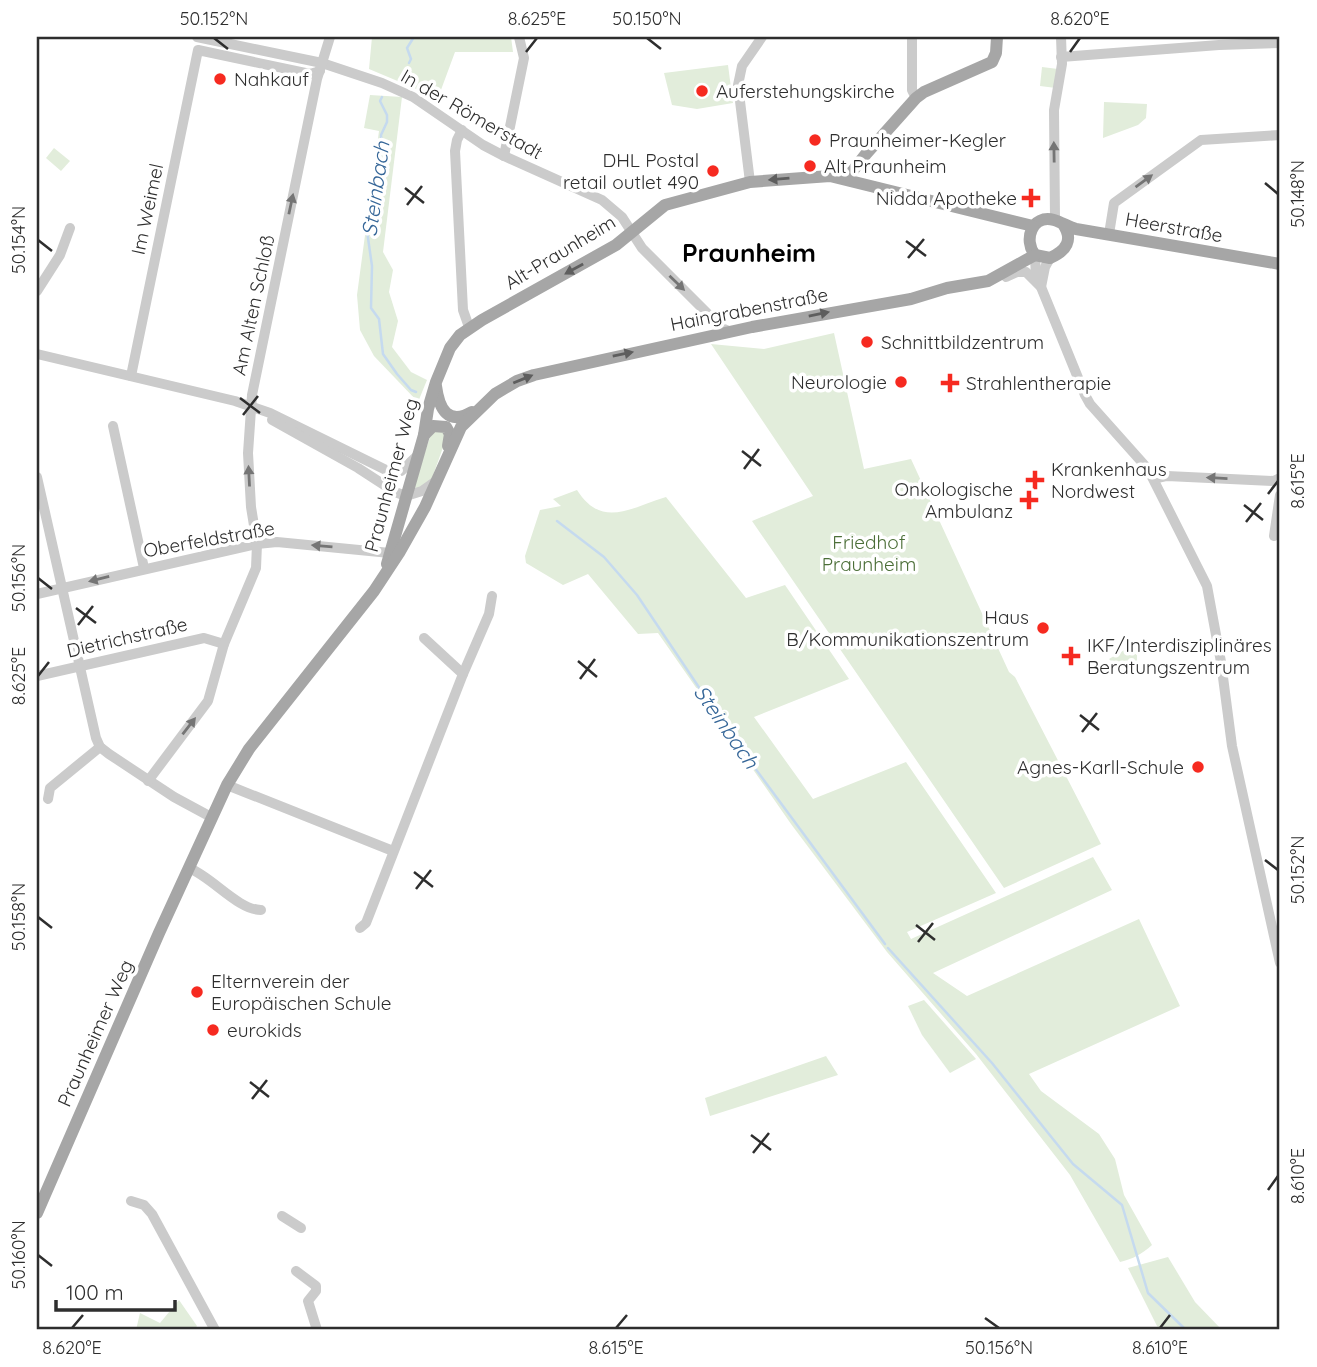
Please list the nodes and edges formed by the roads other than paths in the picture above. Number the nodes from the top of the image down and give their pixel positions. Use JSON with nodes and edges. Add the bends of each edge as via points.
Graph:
{"nodes":[{"id":1,"x":197,"y":37,"type":"edge"},
{"id":2,"x":330,"y":37,"type":"edge"},
{"id":3,"x":519,"y":37,"type":"edge"},
{"id":4,"x":762,"y":37,"type":"edge"},
{"id":5,"x":912,"y":37,"type":"edge"},
{"id":6,"x":997,"y":37,"type":"edge"},
{"id":7,"x":1062,"y":37,"type":"edge"},
{"id":8,"x":1280,"y":43,"type":"edge"},
{"id":9,"x":198,"y":50,"type":"joint"},
{"id":10,"x":1061,"y":57,"type":"junction"},
{"id":11,"x":321,"y":67,"type":"junction"},
{"id":12,"x":916,"y":98,"type":"junction"},
{"id":13,"x":462,"y":130,"type":"junction"},
{"id":14,"x":1280,"y":135,"type":"edge"},
{"id":15,"x":504,"y":156,"type":"junction"},
{"id":16,"x":847,"y":178,"type":"junction"},
{"id":17,"x":750,"y":182,"type":"junction"},
{"id":18,"x":1059,"y":222,"type":"junction"},
{"id":19,"x":1033,"y":226,"type":"junction"},
{"id":20,"x":70,"y":228,"type":"dead end"},
{"id":21,"x":631,"y":233,"type":"junction"},
{"id":22,"x":1109,"y":234,"type":"junction"},
{"id":23,"x":1069,"y":243,"type":"junction"},
{"id":24,"x":1035,"y":255,"type":"junction"},
{"id":25,"x":1050,"y":258,"type":"junction"},
{"id":26,"x":1280,"y":264,"type":"edge"},
{"id":27,"x":988,"y":281,"type":"junction"},
{"id":28,"x":1039,"y":284,"type":"junction"},
{"id":29,"x":37,"y":291,"type":"edge"},
{"id":30,"x":469,"y":327,"type":"junction"},
{"id":31,"x":732,"y":332,"type":"junction"},
{"id":32,"x":37,"y":354,"type":"edge"},
{"id":33,"x":131,"y":376,"type":"junction"},
{"id":34,"x":436,"y":382,"type":"junction"},
{"id":35,"x":251,"y":406,"type":"junction"},
{"id":36,"x":476,"y":410,"type":"junction"},
{"id":37,"x":113,"y":426,"type":"dead end"},
{"id":38,"x":424,"y":435,"type":"junction"},
{"id":39,"x":419,"y":454,"type":"junction"},
{"id":40,"x":446,"y":457,"type":"junction"},
{"id":41,"x":37,"y":477,"type":"edge"},
{"id":42,"x":1280,"y":478,"type":"edge"},
{"id":43,"x":1154,"y":479,"type":"junction"},
{"id":44,"x":438,"y":480,"type":"junction"},
{"id":45,"x":1280,"y":495,"type":"edge"},
{"id":46,"x":407,"y":496,"type":"junction"},
{"id":47,"x":39,"y":497,"type":"edge"},
{"id":48,"x":1275,"y":536,"type":"dead end"},
{"id":49,"x":257,"y":544,"type":"junction"},
{"id":50,"x":390,"y":553,"type":"junction"},
{"id":51,"x":144,"y":568,"type":"junction"},
{"id":52,"x":383,"y":578,"type":"junction"},
{"id":53,"x":62,"y":589,"type":"junction"},
{"id":54,"x":37,"y":594,"type":"edge"},
{"id":55,"x":492,"y":596,"type":"dead end"},
{"id":56,"x":425,"y":638,"type":"dead end"},
{"id":57,"x":224,"y":644,"type":"junction"},
{"id":58,"x":80,"y":666,"type":"junction"},
{"id":59,"x":463,"y":674,"type":"junction"},
{"id":60,"x":37,"y":676,"type":"edge"},
{"id":61,"x":100,"y":747,"type":"junction"},
{"id":62,"x":148,"y":780,"type":"junction"},
{"id":63,"x":227,"y":785,"type":"junction"},
{"id":64,"x":48,"y":799,"type":"dead end"},
{"id":65,"x":211,"y":817,"type":"junction"},
{"id":66,"x":393,"y":851,"type":"junction"},
{"id":67,"x":189,"y":868,"type":"junction"},
{"id":68,"x":261,"y":910,"type":"dead end"},
{"id":69,"x":360,"y":928,"type":"dead end"},
{"id":70,"x":1280,"y":963,"type":"edge"},
{"id":71,"x":131,"y":1201,"type":"dead end"},
{"id":72,"x":37,"y":1213,"type":"edge"},
{"id":73,"x":282,"y":1216,"type":"dead end"},
{"id":74,"x":301,"y":1228,"type":"dead end"},
{"id":75,"x":296,"y":1271,"type":"dead end"},
{"id":76,"x":215,"y":1330,"type":"edge"},
{"id":77,"x":317,"y":1330,"type":"edge"}],
"edges":[{"from":1,"to":11,"type":"street","name":"In der Römerstadt"},
{"from":2,"to":11,"type":"street","name":"Am Alten Schloß"},
{"from":3,"to":15,"type":"street","via":[[524,58]]},
{"from":4,"to":17,"type":"street","via":[[742,66],[738,85]]},
{"from":5,"to":12,"type":"street"},
{"from":6,"to":12,"type":"main road","via":[[992,62]]},
{"from":7,"to":10,"type":"street"},
{"from":8,"to":10,"type":"street"},
{"from":9,"to":11,"type":"street","name":"In der Römerstadt","via":[[310,74]]},
{"from":9,"to":33,"type":"street","name":"Im Weimel"},
{"from":18,"to":10,"type":"street","one_way":true,"via":[[1054,110]]},
{"from":11,"to":13,"type":"street","name":"In der Römerstadt","via":[[361,74],[406,93]]},
{"from":35,"to":11,"type":"street","name":"Am Alten Schloß","one_way":true},
{"from":12,"to":16,"type":"main road"},
{"from":13,"to":15,"type":"street","name":"In der Römerstadt"},
{"from":13,"to":30,"type":"street","via":[[455,151],[463,310]]},
{"from":22,"to":14,"type":"street","one_way":true,"via":[[1114,203],[1201,140]]},
{"from":15,"to":21,"type":"street","name":"In der Römerstadt","via":[[602,201],[622,217]]},
{"from":16,"to":17,"type":"main road","name":"Alt-Praunheim","one_way":true},
{"from":16,"to":19,"type":"main road"},
{"from":17,"to":21,"type":"main road","name":"Alt-Praunheim","via":[[664,205]]},
{"from":18,"to":19,"type":"main road","via":[[1047,220]]},
{"from":18,"to":22,"type":"main road","name":"Heerstraße"},
{"from":18,"to":23,"type":"main road"},
{"from":19,"to":24,"type":"main road","via":[[1028,242]]},
{"from":20,"to":29,"type":"street","via":[[60,255]]},
{"from":21,"to":30,"type":"main road","name":"Alt-Praunheim","one_way":true},
{"from":21,"to":31,"type":"street","name":"In der Römerstadt","one_way":true,"via":[[722,328]]},
{"from":22,"to":23,"type":"main road","via":[[1088,235]]},
{"from":22,"to":26,"type":"main road","name":"Heerstraße"},
{"from":23,"to":25,"type":"main road"},
{"from":24,"to":25,"type":"main road"},
{"from":24,"to":27,"type":"main road","name":"Haingrabenstraße"},
{"from":24,"to":28,"type":"street"},
{"from":25,"to":28,"type":"street"},
{"from":27,"to":28,"type":"street","via":[[1022,271]]},
{"from":31,"to":27,"type":"main road","name":"Haingrabenstraße","one_way":true},
{"from":28,"to":43,"type":"street","via":[[1090,404]]},
{"from":30,"to":34,"type":"main road","name":"Alt-Praunheim","via":[[450,348]]},
{"from":36,"to":31,"type":"main road","name":"Haingrabenstraße","one_way":true,"via":[[534,374]]},
{"from":32,"to":33,"type":"street"},
{"from":33,"to":35,"type":"street"},
{"from":34,"to":36,"type":"main road","via":[[446,413],[463,418]]},
{"from":34,"to":38,"type":"main road","name":"Praunheimer Weg"},
{"from":35,"to":39,"type":"street","via":[[386,470],[401,471]]},
{"from":35,"to":46,"type":"street"},
{"from":49,"to":35,"type":"street","name":"Am Alten Schloß","one_way":true,"via":[[248,453]]},
{"from":36,"to":40,"type":"main road","name":"Praunheimer Weg"},
{"from":37,"to":51,"type":"street"},
{"from":38,"to":39,"type":"main road","name":"Praunheimer Weg"},
{"from":38,"to":40,"type":"main road","via":[[433,426],[446,427],[450,434]]},
{"from":39,"to":46,"type":"main road","name":"Praunheimer Weg"},
{"from":40,"to":44,"type":"main road","name":"Praunheimer Weg"},
{"from":41,"to":47,"type":"street"},
{"from":42,"to":43,"type":"street","one_way":true},
{"from":43,"to":70,"type":"street","via":[[1207,586],[1232,746]]},
{"from":44,"to":46,"type":"street"},
{"from":44,"to":52,"type":"main road","name":"Praunheimer Weg"},
{"from":45,"to":48,"type":"street"},
{"from":46,"to":50,"type":"main road","name":"Praunheimer Weg"},
{"from":47,"to":53,"type":"street"},
{"from":50,"to":49,"type":"street","name":"Oberfeldstraße","one_way":true},
{"from":49,"to":51,"type":"street","name":"Oberfeldstraße"},
{"from":49,"to":57,"type":"street","name":"Am Alten Schloß","via":[[256,568]]},
{"from":50,"to":52,"type":"main road","name":"Praunheimer Weg"},
{"from":51,"to":53,"type":"street","name":"Oberfeldstraße","one_way":true},
{"from":52,"to":63,"type":"main road","name":"Praunheimer Weg"},
{"from":53,"to":54,"type":"street","name":"Oberfeldstraße"},
{"from":53,"to":58,"type":"street"},
{"from":55,"to":59,"type":"street"},
{"from":56,"to":59,"type":"street"},
{"from":57,"to":58,"type":"street","name":"Dietrichstraße","via":[[204,638]]},
{"from":62,"to":57,"type":"street","name":"Am Alten Schloß","one_way":true,"via":[[208,701]]},
{"from":58,"to":60,"type":"street","name":"Dietrichstraße"},
{"from":58,"to":61,"type":"street"},
{"from":59,"to":66,"type":"street"},
{"from":61,"to":62,"type":"street"},
{"from":61,"to":64,"type":"street","via":[[50,788]]},
{"from":62,"to":65,"type":"street"},
{"from":63,"to":65,"type":"main road","name":"Praunheimer Weg"},
{"from":63,"to":66,"type":"street"},
{"from":65,"to":67,"type":"main road","name":"Praunheimer Weg"},
{"from":66,"to":69,"type":"street","via":[[366,923]]},
{"from":67,"to":68,"type":"street","via":[[247,908]]},
{"from":67,"to":72,"type":"main road","name":"Praunheimer Weg"},
{"from":71,"to":76,"type":"street","via":[[152,1214]]},
{"from":73,"to":74,"type":"street"},
{"from":75,"to":77,"type":"street","via":[[316,1286],[308,1301]]}]}
